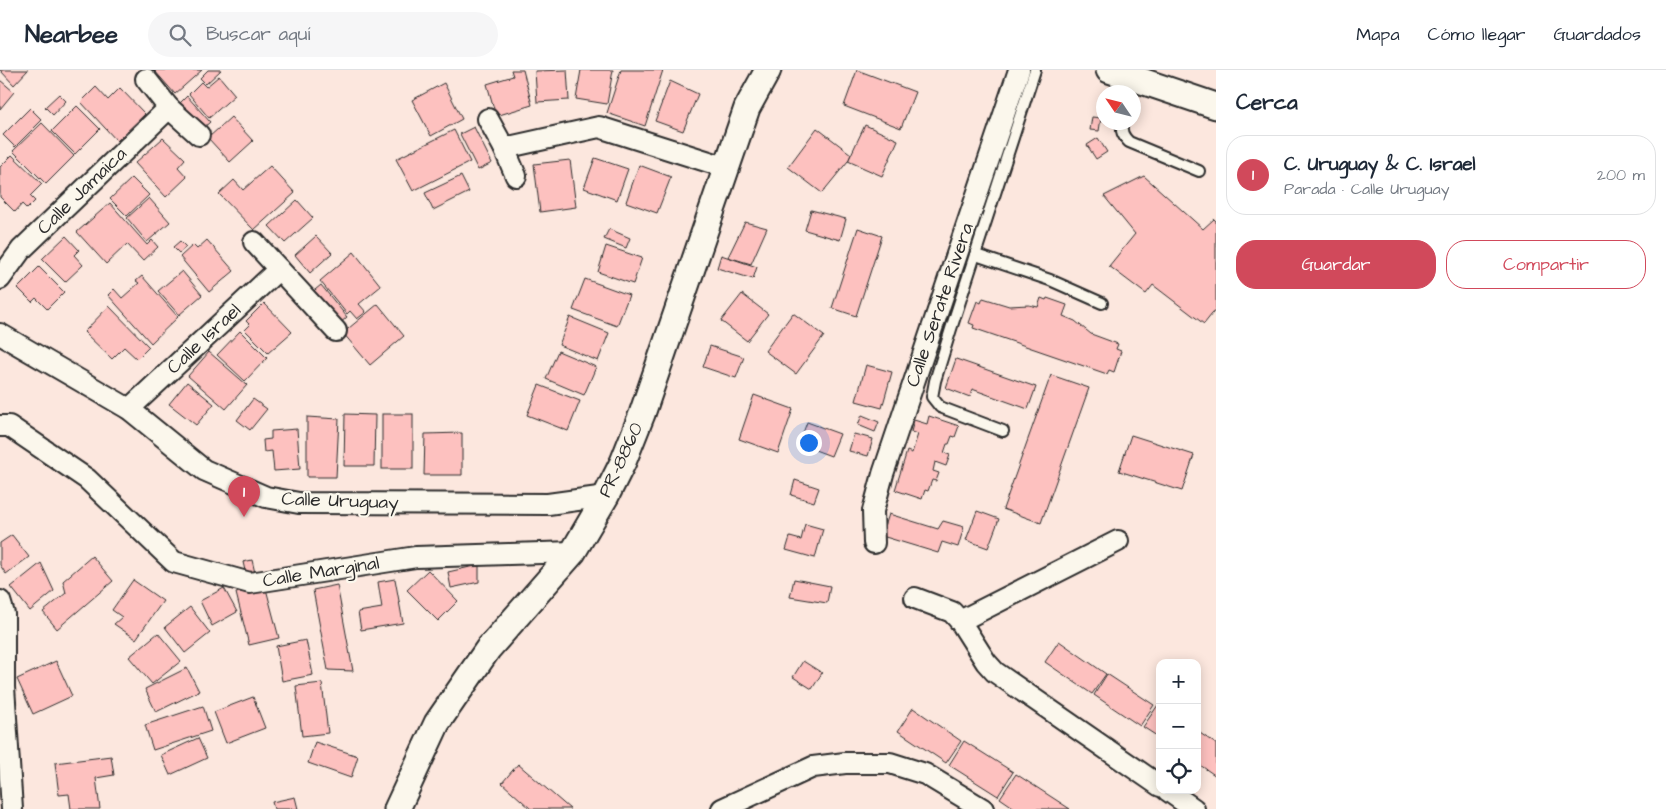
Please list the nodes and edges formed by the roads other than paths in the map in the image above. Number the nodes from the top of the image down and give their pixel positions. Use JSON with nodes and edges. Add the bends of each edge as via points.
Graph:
{"nodes":[{"id":1,"x":768,"y":70,"type":"edge"},
{"id":2,"x":1019,"y":70,"type":"edge"},
{"id":3,"x":1035,"y":70,"type":"edge"},
{"id":4,"x":1109,"y":70,"type":"edge"},
{"id":5,"x":146,"y":79,"type":"dead end"},
{"id":6,"x":1216,"y":106,"type":"edge"},
{"id":7,"x":169,"y":108,"type":"junction"},
{"id":8,"x":488,"y":119,"type":"dead end"},
{"id":9,"x":1122,"y":130,"type":"edge"},
{"id":10,"x":199,"y":135,"type":"dead end"},
{"id":11,"x":504,"y":148,"type":"junction"},
{"id":12,"x":725,"y":168,"type":"junction"},
{"id":13,"x":1198,"y":171,"type":"dead end"},
{"id":14,"x":516,"y":176,"type":"dead end"},
{"id":15,"x":254,"y":242,"type":"dead end"},
{"id":16,"x":976,"y":256,"type":"junction"},
{"id":17,"x":279,"y":269,"type":"junction"},
{"id":18,"x":0,"y":279,"type":"edge"},
{"id":19,"x":1102,"y":303,"type":"dead end"},
{"id":20,"x":336,"y":331,"type":"dead end"},
{"id":21,"x":0,"y":334,"type":"edge"},
{"id":22,"x":129,"y":409,"type":"junction"},
{"id":23,"x":0,"y":426,"type":"edge"},
{"id":24,"x":1003,"y":431,"type":"dead end"},
{"id":25,"x":606,"y":496,"type":"junction"},
{"id":26,"x":1118,"y":541,"type":"dead end"},
{"id":27,"x":874,"y":543,"type":"dead end"},
{"id":28,"x":573,"y":552,"type":"junction"},
{"id":29,"x":915,"y":598,"type":"dead end"},
{"id":30,"x":0,"y":601,"type":"edge"},
{"id":31,"x":960,"y":621,"type":"junction"},
{"id":32,"x":1156,"y":783,"type":"edge"},
{"id":33,"x":1173,"y":794,"type":"edge"},
{"id":34,"x":12,"y":809,"type":"edge"},
{"id":35,"x":397,"y":809,"type":"edge"},
{"id":36,"x":722,"y":809,"type":"edge"},
{"id":37,"x":984,"y":809,"type":"edge"},
{"id":38,"x":1194,"y":809,"type":"edge"}],
"edges":[{"from":1,"to":12,"type":"street","name":"PR-8860","number":"PR-8860","via":[[747,108]]},
{"from":2,"to":27,"type":"street","name":"Calle Serate Rivera","via":[[883,474],[873,511]]},
{"from":3,"to":16,"type":"lane"},
{"from":4,"to":6,"type":"street","via":[[1136,83]]},
{"from":5,"to":7,"type":"street"},
{"from":7,"to":10,"type":"street"},
{"from":7,"to":18,"type":"street","name":"Calle Jamaica","via":[[21,250]]},
{"from":8,"to":11,"type":"street"},
{"from":9,"to":13,"type":"lane","via":[[1129,142]]},
{"from":11,"to":12,"type":"street","via":[[599,127]]},
{"from":11,"to":14,"type":"street"},
{"from":12,"to":25,"type":"street","name":"PR-8860","number":"PR-8860","via":[[642,414]]},
{"from":15,"to":17,"type":"street"},
{"from":16,"to":19,"type":"lane","via":[[1050,280]]},
{"from":16,"to":24,"type":"lane","via":[[932,397],[940,407]]},
{"from":17,"to":20,"type":"street"},
{"from":17,"to":22,"type":"street","name":"Calle Israel"},
{"from":21,"to":22,"type":"street","name":"Calle Uruguay"},
{"from":22,"to":25,"type":"street","name":"Calle Uruguay","via":[[204,470],[266,497],[299,503],[548,504]]},
{"from":23,"to":28,"type":"street","name":"Calle Marginal","via":[[9,426],[87,479],[174,562],[250,583],[416,557]]},
{"from":25,"to":28,"type":"street","name":"PR-8860","number":"PR-8860"},
{"from":26,"to":31,"type":"street"},
{"from":28,"to":35,"type":"street","name":"PR-8860","number":"PR-8860","via":[[488,649],[437,722]]},
{"from":29,"to":31,"type":"street","via":[[952,612]]},
{"from":30,"to":34,"type":"street","via":[[4,614],[4,687]]},
{"from":31,"to":32,"type":"street","via":[[995,672]]},
{"from":33,"to":38,"type":"street"},
{"from":36,"to":37,"type":"street","via":[[813,767],[845,763],[890,764],[925,774]]}]}
